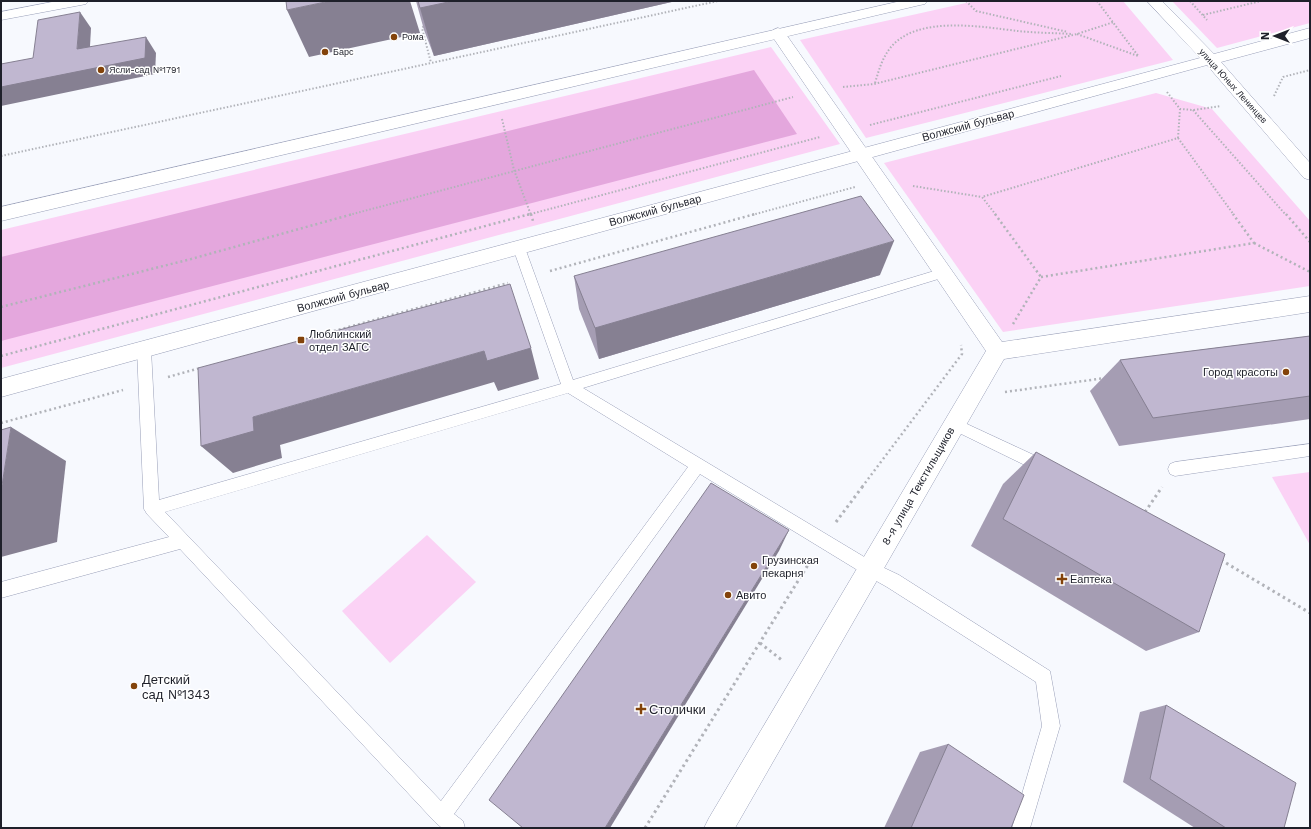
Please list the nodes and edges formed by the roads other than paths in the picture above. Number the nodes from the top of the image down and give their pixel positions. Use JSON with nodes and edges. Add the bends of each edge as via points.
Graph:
{"nodes":[{"id":1,"x":81,"y":1,"type":"edge"},
{"id":2,"x":920,"y":1,"type":"edge"},
{"id":3,"x":1154,"y":1,"type":"edge"},
{"id":4,"x":1,"y":16,"type":"edge"},
{"id":5,"x":778,"y":33,"type":"junction"},
{"id":6,"x":1310,"y":34,"type":"edge"},
{"id":7,"x":1210,"y":59,"type":"junction"},
{"id":8,"x":862,"y":153,"type":"junction"},
{"id":9,"x":1310,"y":174,"type":"edge"},
{"id":10,"x":1,"y":214,"type":"edge"},
{"id":11,"x":519,"y":248,"type":"junction"},
{"id":12,"x":944,"y":273,"type":"junction"},
{"id":13,"x":1310,"y":304,"type":"edge"},
{"id":14,"x":144,"y":350,"type":"junction"},
{"id":15,"x":997,"y":351,"type":"junction"},
{"id":16,"x":569,"y":387,"type":"junction"},
{"id":17,"x":1,"y":388,"type":"edge"},
{"id":18,"x":954,"y":424,"type":"junction"},
{"id":19,"x":1310,"y":450,"type":"edge"},
{"id":20,"x":698,"y":466,"type":"junction"},
{"id":21,"x":1175,"y":468,"type":"road end"},
{"id":22,"x":1057,"y":473,"type":"edge"},
{"id":23,"x":152,"y":508,"type":"junction"},
{"id":24,"x":182,"y":541,"type":"junction"},
{"id":25,"x":870,"y":569,"type":"junction"},
{"id":26,"x":1,"y":590,"type":"edge"},
{"id":27,"x":442,"y":815,"type":"junction"},
{"id":28,"x":456,"y":828,"type":"edge"},
{"id":29,"x":719,"y":828,"type":"edge"},
{"id":30,"x":1021,"y":828,"type":"edge"}],
"edges":[{"from":1,"to":4,"type":"main road"},
{"from":2,"to":5,"type":"main road"},
{"from":3,"to":7,"type":"main road","name":"улица Юных Ленинцев"},
{"from":5,"to":8,"type":"main road"},
{"from":5,"to":10,"type":"main road"},
{"from":6,"to":7,"type":"main road","name":"Волжский бульвар"},
{"from":7,"to":8,"type":"main road","name":"Волжский бульвар"},
{"from":7,"to":9,"type":"main road","name":"улица Юных Ленинцев"},
{"from":8,"to":11,"type":"main road","name":"Волжский бульвар"},
{"from":8,"to":12,"type":"main road"},
{"from":11,"to":14,"type":"main road","name":"Волжский бульвар"},
{"from":11,"to":16,"type":"lane"},
{"from":12,"to":15,"type":"main road"},
{"from":12,"to":16,"type":"lane"},
{"from":13,"to":15,"type":"main road"},
{"from":14,"to":17,"type":"main road","name":"Волжский бульвар"},
{"from":14,"to":23,"type":"lane"},
{"from":15,"to":18,"type":"main road","name":"8-я улица Текстильщиков"},
{"from":16,"to":20,"type":"lane"},
{"from":16,"to":23,"type":"lane"},
{"from":18,"to":22,"type":"lane"},
{"from":18,"to":25,"type":"main road","name":"8-я улица Текстильщиков"},
{"from":19,"to":21,"type":"lane"},
{"from":20,"to":25,"type":"lane"},
{"from":20,"to":27,"type":"lane"},
{"from":23,"to":24,"type":"lane"},
{"from":24,"to":26,"type":"lane"},
{"from":24,"to":27,"type":"lane"},
{"from":25,"to":29,"type":"main road","name":"8-я улица Текстильщиков"},
{"from":25,"to":30,"type":"lane","via":[[1044,677],[1051,726]]},
{"from":27,"to":28,"type":"lane"}]}
